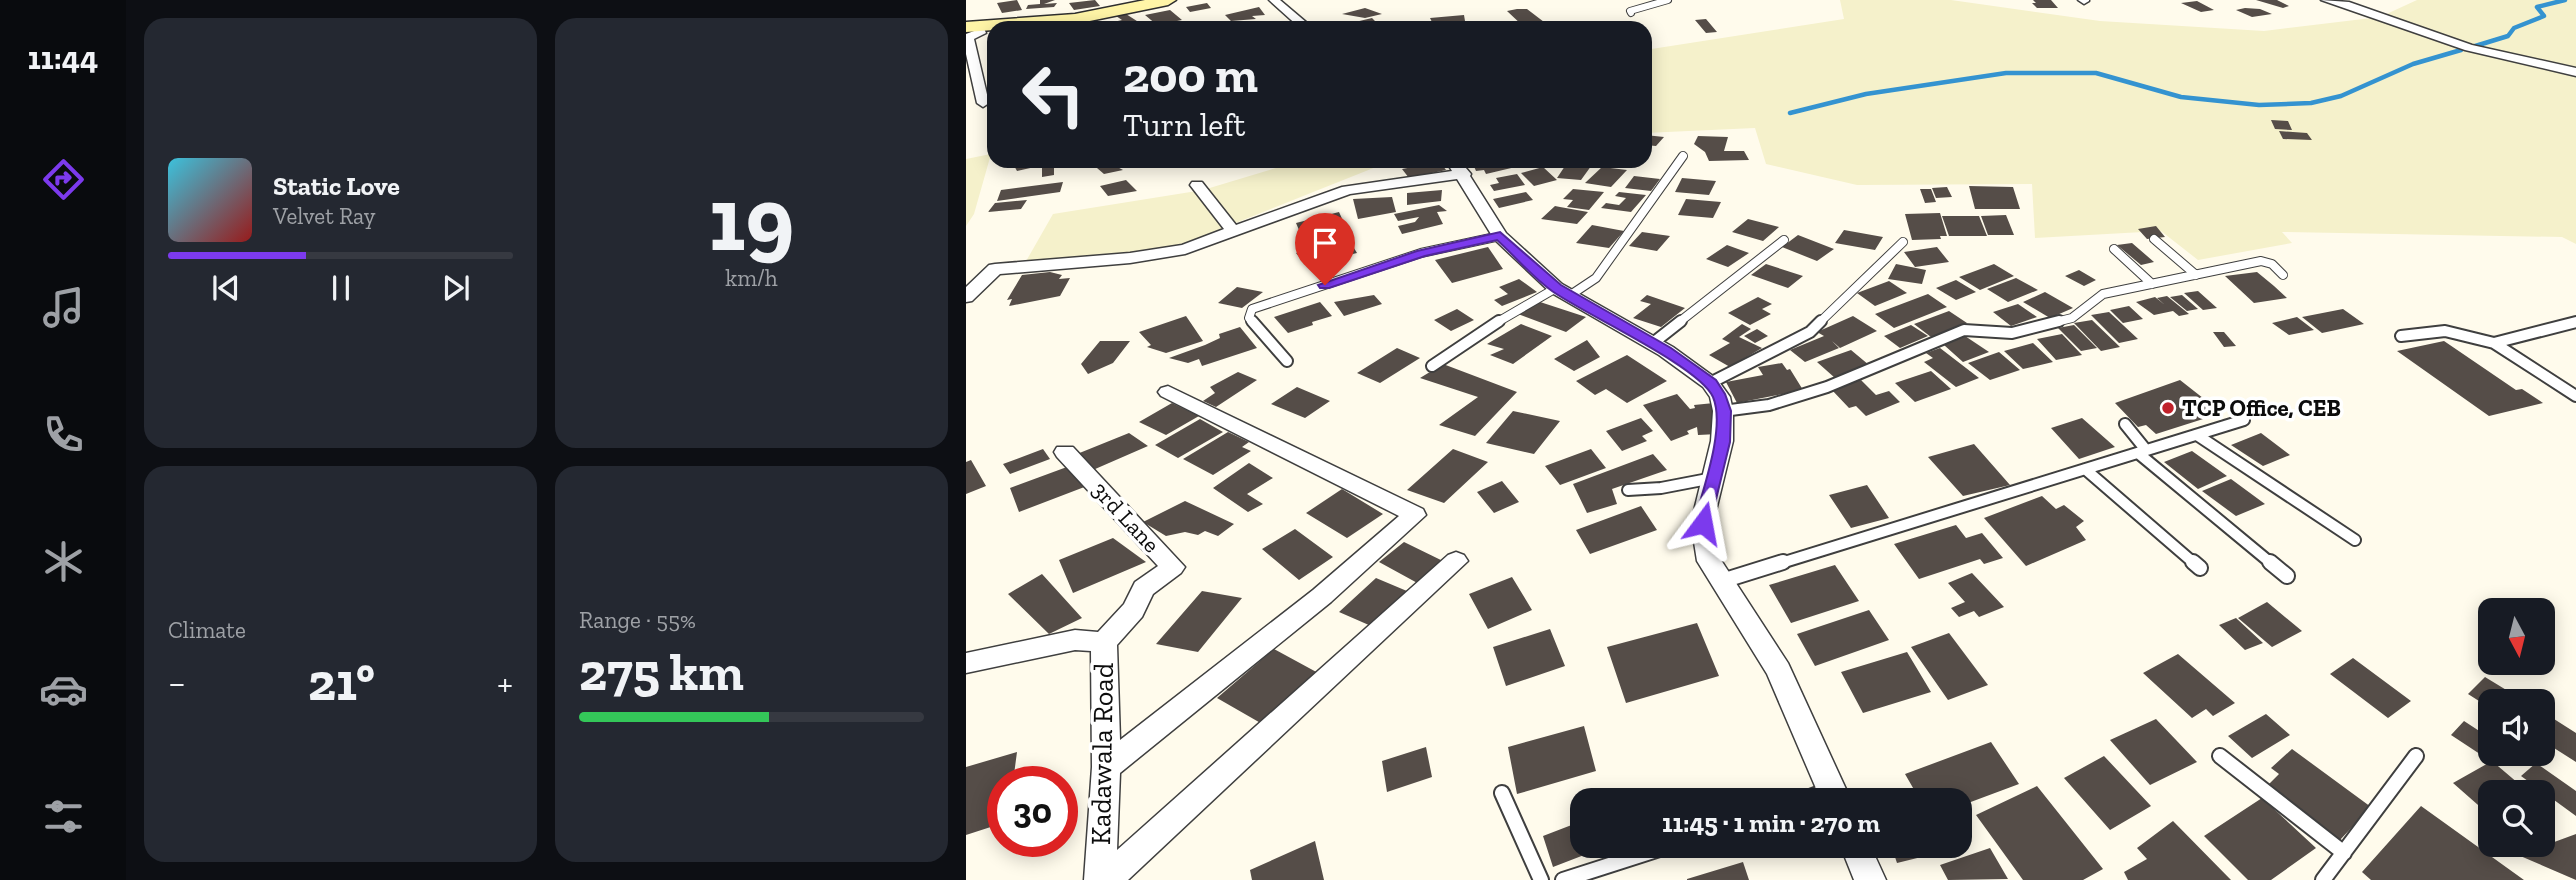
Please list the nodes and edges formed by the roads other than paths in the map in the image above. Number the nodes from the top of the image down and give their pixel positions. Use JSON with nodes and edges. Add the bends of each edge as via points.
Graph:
{"nodes":[{"id":1,"x":1168,"y":0,"type":"edge"},
{"id":2,"x":1274,"y":0,"type":"edge"},
{"id":3,"x":1668,"y":0,"type":"edge"},
{"id":4,"x":2326,"y":0,"type":"edge"},
{"id":5,"x":1631,"y":13,"type":"dead end"},
{"id":6,"x":1088,"y":21,"type":"edge"},
{"id":7,"x":1299,"y":21,"type":"edge"},
{"id":8,"x":972,"y":27,"type":"edge"},
{"id":9,"x":2576,"y":72,"type":"edge"},
{"id":10,"x":983,"y":103,"type":"dead end"},
{"id":11,"x":1683,"y":156,"type":"dead end"},
{"id":12,"x":1459,"y":168,"type":"edge"},
{"id":13,"x":1197,"y":185,"type":"dead end"},
{"id":14,"x":1233,"y":231,"type":"junction"},
{"id":15,"x":1500,"y":236,"type":"junction"},
{"id":16,"x":2154,"y":239,"type":"dead end"},
{"id":17,"x":1784,"y":240,"type":"dead end"},
{"id":18,"x":1903,"y":243,"type":"dead end"},
{"id":19,"x":2114,"y":249,"type":"dead end"},
{"id":20,"x":2196,"y":275,"type":"junction"},
{"id":21,"x":2283,"y":275,"type":"dead end"},
{"id":22,"x":2152,"y":284,"type":"junction"},
{"id":23,"x":1563,"y":292,"type":"junction"},
{"id":24,"x":966,"y":297,"type":"edge"},
{"id":25,"x":2576,"y":322,"type":"edge"},
{"id":26,"x":2401,"y":335,"type":"dead end"},
{"id":27,"x":2494,"y":343,"type":"junction"},
{"id":28,"x":1653,"y":344,"type":"junction"},
{"id":29,"x":1287,"y":361,"type":"dead end"},
{"id":30,"x":1432,"y":366,"type":"dead end"},
{"id":31,"x":1710,"y":383,"type":"junction"},
{"id":32,"x":1168,"y":393,"type":"dead end"},
{"id":33,"x":2576,"y":396,"type":"edge"},
{"id":34,"x":1723,"y":411,"type":"junction"},
{"id":35,"x":2245,"y":420,"type":"dead end"},
{"id":36,"x":2125,"y":424,"type":"dead end"},
{"id":37,"x":2197,"y":435,"type":"junction"},
{"id":38,"x":1065,"y":452,"type":"dead end"},
{"id":39,"x":2142,"y":452,"type":"junction"},
{"id":40,"x":2085,"y":469,"type":"junction"},
{"id":41,"x":1713,"y":478,"type":"junction"},
{"id":42,"x":1628,"y":490,"type":"dead end"},
{"id":43,"x":2356,"y":540,"type":"dead end"},
{"id":44,"x":1456,"y":561,"type":"dead end"},
{"id":45,"x":2200,"y":568,"type":"dead end"},
{"id":46,"x":2287,"y":576,"type":"dead end"},
{"id":47,"x":1722,"y":581,"type":"junction"},
{"id":48,"x":1104,"y":642,"type":"junction"},
{"id":49,"x":966,"y":663,"type":"edge"},
{"id":50,"x":2220,"y":755,"type":"dead end"},
{"id":51,"x":2416,"y":756,"type":"dead end"},
{"id":52,"x":1106,"y":767,"type":"junction"},
{"id":53,"x":1831,"y":788,"type":"edge"},
{"id":54,"x":1502,"y":793,"type":"dead end"},
{"id":55,"x":2344,"y":853,"type":"junction"},
{"id":56,"x":1632,"y":858,"type":"edge"},
{"id":57,"x":1861,"y":858,"type":"edge"},
{"id":58,"x":1100,"y":880,"type":"edge"},
{"id":59,"x":1106,"y":880,"type":"edge"},
{"id":60,"x":1541,"y":880,"type":"edge"},
{"id":61,"x":1563,"y":880,"type":"edge"},
{"id":62,"x":1870,"y":880,"type":"edge"},
{"id":63,"x":2323,"y":880,"type":"edge"}],
"edges":[{"from":1,"to":6,"type":"street"},
{"from":2,"to":7,"type":"street"},
{"from":3,"to":5,"type":"lane"},
{"from":4,"to":9,"type":"street","via":[[2469,48]]},
{"from":8,"to":10,"type":"street","via":[[980,33],[968,37]]},
{"from":11,"to":23,"type":"lane","via":[[1596,278]]},
{"from":12,"to":14,"type":"street","via":[[1347,190]]},
{"from":12,"to":15,"type":"street"},
{"from":13,"to":14,"type":"street"},
{"from":14,"to":24,"type":"street","via":[[1185,248],[1130,258],[995,269]]},
{"from":15,"to":23,"type":"street"},
{"from":15,"to":29,"type":"lane","via":[[1421,253],[1252,309],[1249,318]]},
{"from":16,"to":20,"type":"lane"},
{"from":17,"to":28,"type":"lane"},
{"from":18,"to":31,"type":"lane","via":[[1810,332]]},
{"from":19,"to":22,"type":"lane"},
{"from":20,"to":21,"type":"lane","via":[[2262,261]]},
{"from":20,"to":22,"type":"lane"},
{"from":22,"to":34,"type":"lane","via":[[2103,293],[2072,318],[2012,332],[1964,330],[1827,387],[1769,405]]},
{"from":23,"to":28,"type":"street"},
{"from":23,"to":30,"type":"lane","via":[[1508,315]]},
{"from":25,"to":27,"type":"lane"},
{"from":26,"to":27,"type":"lane","via":[[2445,331]]},
{"from":27,"to":33,"type":"lane"},
{"from":28,"to":31,"type":"street"},
{"from":31,"to":34,"type":"street"},
{"from":32,"to":52,"type":"street","via":[[1415,515],[1322,596]]},
{"from":34,"to":41,"type":"street","via":[[1722,442]]},
{"from":35,"to":37,"type":"lane"},
{"from":36,"to":39,"type":"lane"},
{"from":37,"to":39,"type":"lane"},
{"from":37,"to":43,"type":"lane"},
{"from":38,"to":48,"type":"street","name":"3rd Lane","via":[[1173,566],[1144,588],[1133,610]]},
{"from":39,"to":40,"type":"lane"},
{"from":39,"to":46,"type":"lane"},
{"from":40,"to":45,"type":"lane"},
{"from":40,"to":47,"type":"lane"},
{"from":41,"to":42,"type":"lane"},
{"from":41,"to":47,"type":"street","via":[[1703,523],[1709,561]]},
{"from":44,"to":59,"type":"street"},
{"from":47,"to":53,"type":"street","via":[[1779,670]]},
{"from":48,"to":49,"type":"street","name":"Kadawala Road","via":[[1075,640]]},
{"from":48,"to":52,"type":"street","name":"Kadawala Road"},
{"from":50,"to":55,"type":"lane"},
{"from":51,"to":55,"type":"lane"},
{"from":52,"to":58,"type":"street","name":"Kadawala Road"},
{"from":54,"to":60,"type":"lane"},
{"from":55,"to":63,"type":"lane"},
{"from":56,"to":61,"type":"lane"},
{"from":57,"to":62,"type":"street"}]}
